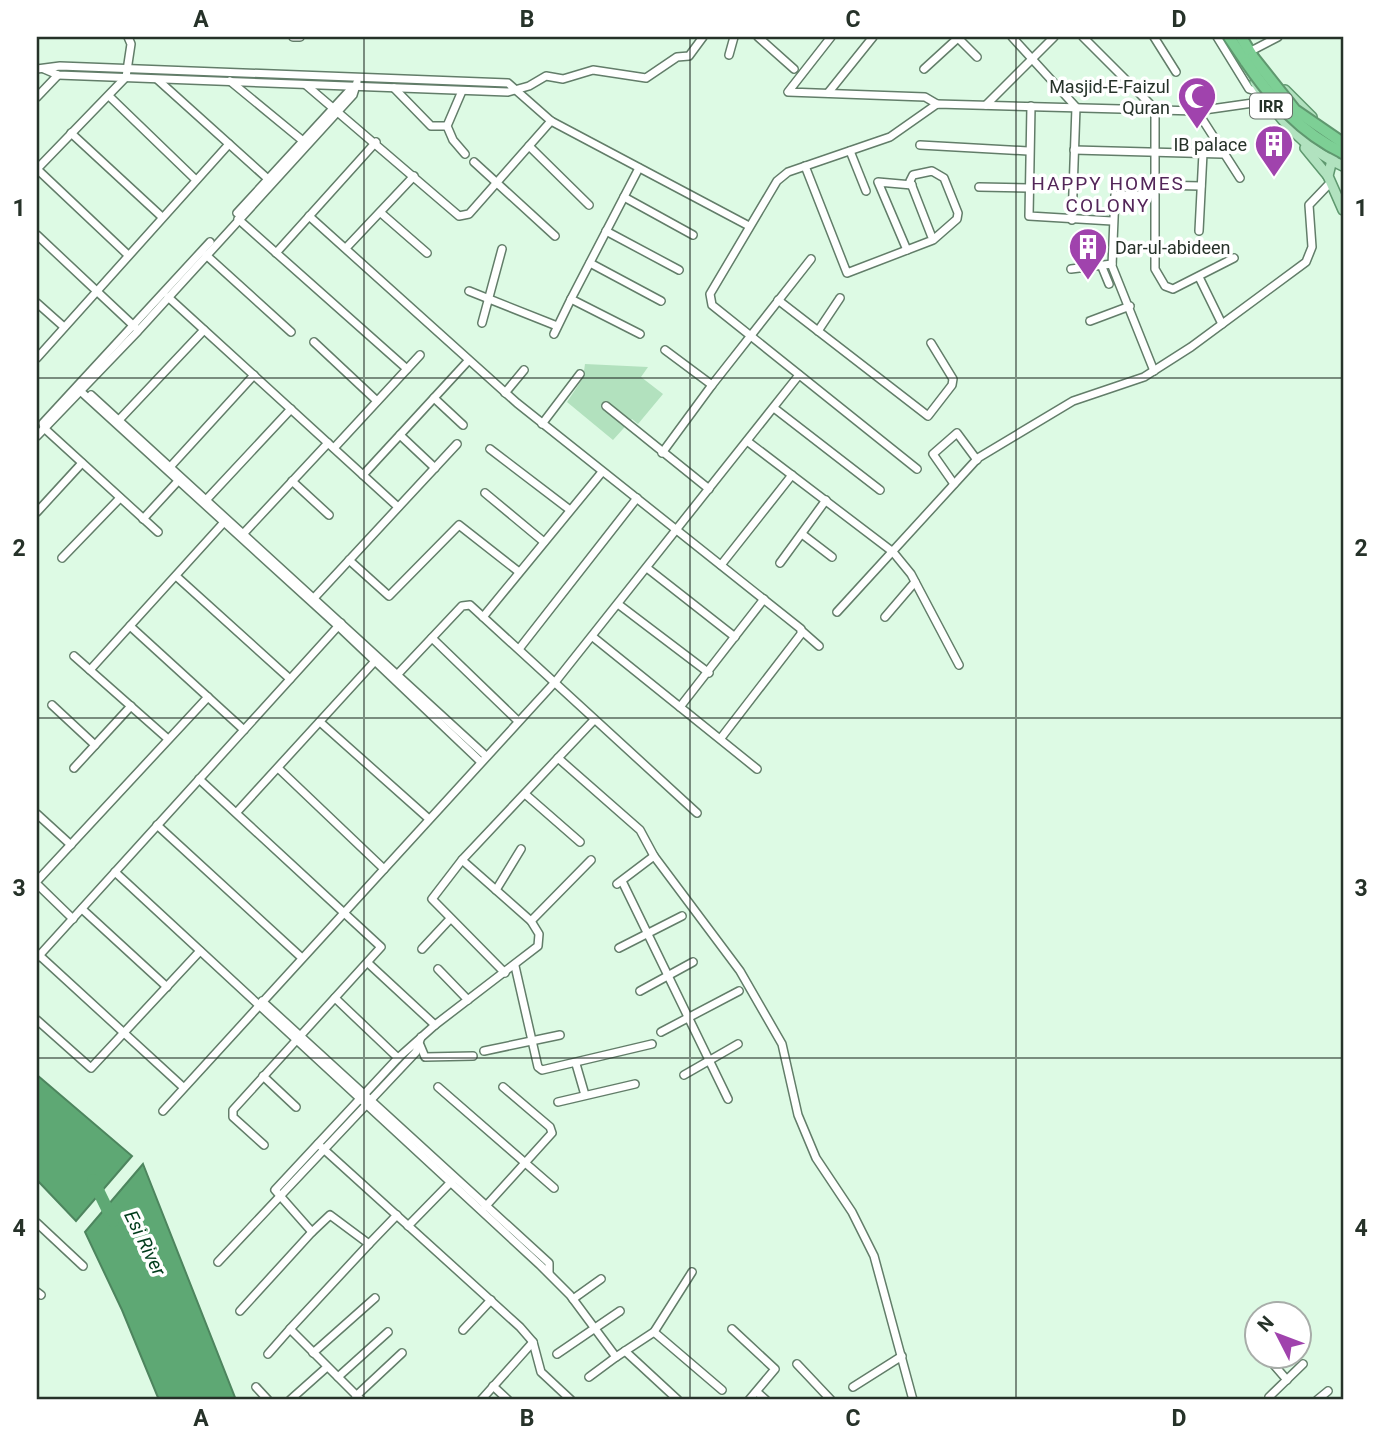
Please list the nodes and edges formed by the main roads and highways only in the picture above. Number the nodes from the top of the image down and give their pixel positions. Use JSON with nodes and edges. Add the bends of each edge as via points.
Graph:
{"nodes":[{"id":1,"x":1230,"y":37,"type":"edge"},
{"id":2,"x":1242,"y":37,"type":"edge"},
{"id":3,"x":1250,"y":57,"type":"junction"},
{"id":4,"x":1287,"y":126,"type":"junction"},
{"id":5,"x":1342,"y":138,"type":"edge"},
{"id":6,"x":1343,"y":153,"type":"edge"},
{"id":7,"x":1331,"y":160,"type":"junction"},
{"id":8,"x":1343,"y":166,"type":"edge"},
{"id":9,"x":1329,"y":180,"type":"junction"},
{"id":10,"x":1343,"y":210,"type":"edge"}],
"edges":[{"from":1,"to":3,"type":"highway"},
{"from":1,"to":4,"type":"main road","number":"IRR"},
{"from":2,"to":3,"type":"highway"},
{"from":3,"to":5,"type":"highway","bridge":true,"via":[[1295,110],[1318,129]]},
{"from":3,"to":6,"type":"highway","bridge":true,"via":[[1290,117]]},
{"from":4,"to":7,"type":"main road","number":"IRR"},
{"from":4,"to":9,"type":"main road"},
{"from":5,"to":7,"type":"main road"},
{"from":7,"to":8,"type":"main road","number":"IRR"},
{"from":7,"to":9,"type":"main road"},
{"from":9,"to":10,"type":"main road"}]}
